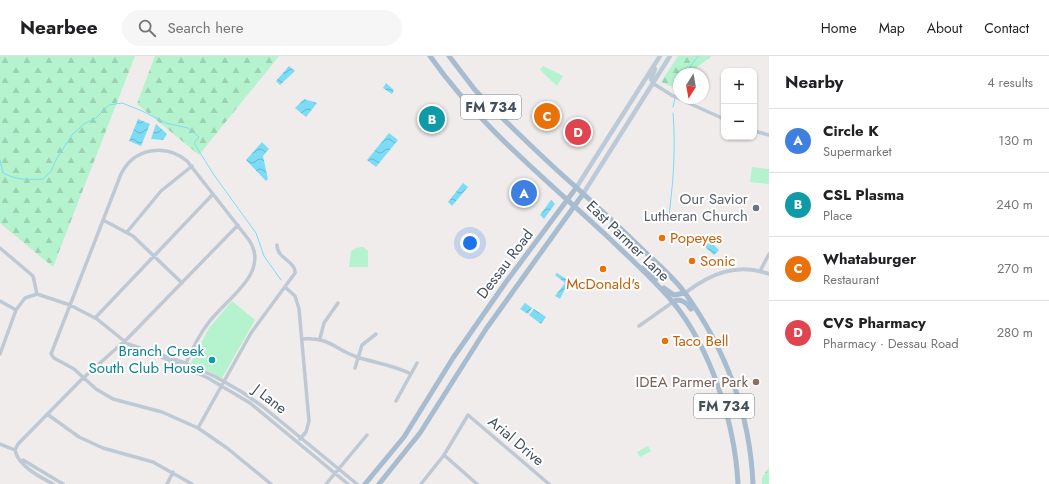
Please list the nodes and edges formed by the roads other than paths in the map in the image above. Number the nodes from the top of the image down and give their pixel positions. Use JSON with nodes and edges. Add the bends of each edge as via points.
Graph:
{"nodes":[{"id":1,"x":430,"y":56,"type":"edge"},
{"id":2,"x":448,"y":56,"type":"edge"},
{"id":3,"x":670,"y":56,"type":"edge"},
{"id":4,"x":660,"y":57,"type":"edge"},
{"id":5,"x":647,"y":76,"type":"junction"},
{"id":6,"x":654,"y":84,"type":"junction"},
{"id":7,"x":642,"y":101,"type":"junction"},
{"id":8,"x":721,"y":118,"type":"edge"},
{"id":9,"x":757,"y":132,"type":"edge"},
{"id":10,"x":769,"y":135,"type":"edge"},
{"id":11,"x":192,"y":166,"type":"junction"},
{"id":12,"x":576,"y":188,"type":"junction"},
{"id":13,"x":213,"y":194,"type":"junction"},
{"id":14,"x":583,"y":194,"type":"junction"},
{"id":15,"x":568,"y":200,"type":"junction"},
{"id":16,"x":574,"y":206,"type":"junction"},
{"id":17,"x":103,"y":220,"type":"junction"},
{"id":18,"x":238,"y":225,"type":"junction"},
{"id":19,"x":127,"y":232,"type":"junction"},
{"id":20,"x":276,"y":245,"type":"dead end"},
{"id":21,"x":0,"y":248,"type":"edge"},
{"id":22,"x":769,"y":254,"type":"edge"},
{"id":23,"x":154,"y":256,"type":"junction"},
{"id":24,"x":641,"y":268,"type":"junction"},
{"id":25,"x":760,"y":271,"type":"junction"},
{"id":26,"x":769,"y":274,"type":"edge"},
{"id":27,"x":506,"y":282,"type":"junction"},
{"id":28,"x":182,"y":283,"type":"junction"},
{"id":29,"x":285,"y":287,"type":"junction"},
{"id":30,"x":514,"y":287,"type":"junction"},
{"id":31,"x":684,"y":293,"type":"junction"},
{"id":32,"x":37,"y":294,"type":"junction"},
{"id":33,"x":0,"y":301,"type":"edge"},
{"id":34,"x":673,"y":302,"type":"junction"},
{"id":35,"x":338,"y":303,"type":"dead end"},
{"id":36,"x":70,"y":305,"type":"junction"},
{"id":37,"x":16,"y":310,"type":"junction"},
{"id":38,"x":95,"y":318,"type":"junction"},
{"id":39,"x":639,"y":326,"type":"dead end"},
{"id":40,"x":708,"y":329,"type":"junction"},
{"id":41,"x":376,"y":334,"type":"dead end"},
{"id":42,"x":302,"y":338,"type":"junction"},
{"id":43,"x":320,"y":338,"type":"junction"},
{"id":44,"x":124,"y":341,"type":"junction"},
{"id":45,"x":0,"y":354,"type":"edge"},
{"id":46,"x":156,"y":354,"type":"junction"},
{"id":47,"x":358,"y":358,"type":"junction"},
{"id":48,"x":416,"y":363,"type":"dead end"},
{"id":49,"x":186,"y":364,"type":"junction"},
{"id":50,"x":184,"y":368,"type":"junction"},
{"id":51,"x":356,"y":368,"type":"dead end"},
{"id":52,"x":411,"y":374,"type":"junction"},
{"id":53,"x":83,"y":378,"type":"junction"},
{"id":54,"x":224,"y":381,"type":"junction"},
{"id":55,"x":221,"y":385,"type":"junction"},
{"id":56,"x":396,"y":401,"type":"dead end"},
{"id":57,"x":47,"y":414,"type":"junction"},
{"id":58,"x":419,"y":415,"type":"junction"},
{"id":59,"x":429,"y":420,"type":"junction"},
{"id":60,"x":198,"y":428,"type":"junction"},
{"id":61,"x":366,"y":434,"type":"dead end"},
{"id":62,"x":301,"y":438,"type":"junction"},
{"id":63,"x":298,"y":442,"type":"junction"},
{"id":64,"x":0,"y":444,"type":"edge"},
{"id":65,"x":15,"y":450,"type":"junction"},
{"id":66,"x":444,"y":456,"type":"junction"},
{"id":67,"x":20,"y":458,"type":"junction"},
{"id":68,"x":338,"y":469,"type":"junction"},
{"id":69,"x":173,"y":472,"type":"junction"},
{"id":70,"x":335,"y":473,"type":"junction"},
{"id":71,"x":53,"y":484,"type":"edge"},
{"id":72,"x":62,"y":484,"type":"edge"},
{"id":73,"x":167,"y":484,"type":"edge"},
{"id":74,"x":192,"y":484,"type":"edge"},
{"id":75,"x":271,"y":484,"type":"edge"},
{"id":76,"x":326,"y":484,"type":"edge"},
{"id":77,"x":348,"y":484,"type":"edge"},
{"id":78,"x":357,"y":484,"type":"edge"},
{"id":79,"x":365,"y":484,"type":"edge"},
{"id":80,"x":379,"y":484,"type":"edge"},
{"id":81,"x":421,"y":484,"type":"edge"},
{"id":82,"x":477,"y":484,"type":"edge"},
{"id":83,"x":549,"y":484,"type":"edge"},
{"id":84,"x":738,"y":484,"type":"edge"},
{"id":85,"x":753,"y":484,"type":"edge"}],
"edges":[{"from":1,"to":15,"type":"main road","name":"East Parmer Lane","number":"FM 734","via":[[481,117]]},
{"from":2,"to":12,"type":"main road","name":"East Parmer Lane","number":"FM 734","via":[[495,111]]},
{"from":3,"to":6,"type":"main road","name":"Dessau Road"},
{"from":4,"to":5,"type":"main road","name":"Dessau Road"},
{"from":4,"to":6,"type":"main road","via":[[651,79]]},
{"from":5,"to":7,"type":"main road","via":[[648,85]]},
{"from":5,"to":12,"type":"main road","name":"Dessau Road"},
{"from":6,"to":7,"type":"main road","name":"Dessau Road"},
{"from":6,"to":8,"type":"street","via":[[683,101]]},
{"from":7,"to":14,"type":"main road","name":"Dessau Road"},
{"from":9,"to":10,"type":"street"},
{"from":11,"to":13,"type":"street"},
{"from":11,"to":17,"type":"street","via":[[182,157],[168,151],[155,150],[137,156],[128,163],[121,174]]},
{"from":11,"to":19,"type":"street","via":[[157,195]]},
{"from":12,"to":14,"type":"main road","name":"East Parmer Lane","number":"FM 734"},
{"from":12,"to":15,"type":"main road","name":"Dessau Road"},
{"from":13,"to":18,"type":"street"},
{"from":13,"to":23,"type":"street"},
{"from":14,"to":16,"type":"main road","name":"Dessau Road"},
{"from":14,"to":31,"type":"main road","name":"East Parmer Lane","number":"FM 734","via":[[664,270]]},
{"from":15,"to":16,"type":"main road","name":"East Parmer Lane","number":"FM 734"},
{"from":15,"to":27,"type":"main road","name":"Dessau Road"},
{"from":16,"to":24,"type":"main road","name":"East Parmer Lane","number":"FM 734"},
{"from":16,"to":30,"type":"main road","name":"Dessau Road"},
{"from":17,"to":19,"type":"street"},
{"from":17,"to":36,"type":"street"},
{"from":18,"to":28,"type":"street"},
{"from":18,"to":49,"type":"street","via":[[254,249],[253,272],[206,326]]},
{"from":19,"to":23,"type":"street"},
{"from":20,"to":29,"type":"street","via":[[280,256],[295,269]]},
{"from":21,"to":32,"type":"street","via":[[33,276]]},
{"from":22,"to":25,"type":"street"},
{"from":23,"to":28,"type":"street"},
{"from":23,"to":38,"type":"street"},
{"from":24,"to":31,"type":"main road","via":[[649,271],[670,294]]},
{"from":24,"to":34,"type":"main road","name":"East Parmer Lane","number":"FM 734"},
{"from":25,"to":26,"type":"street"},
{"from":25,"to":31,"type":"street","via":[[723,271]]},
{"from":27,"to":30,"type":"main road"},
{"from":27,"to":58,"type":"main road","name":"Dessau Road","via":[[453,358]]},
{"from":28,"to":44,"type":"street"},
{"from":29,"to":42,"type":"street","via":[[297,300]]},
{"from":29,"to":54,"type":"street","via":[[257,323]]},
{"from":30,"to":59,"type":"main road","name":"Dessau Road"},
{"from":31,"to":40,"type":"main road","name":"East Parmer Lane","number":"FM 734"},
{"from":32,"to":36,"type":"street","name":"J Lane"},
{"from":32,"to":37,"type":"street","via":[[25,298]]},
{"from":33,"to":37,"type":"street"},
{"from":34,"to":39,"type":"street"},
{"from":34,"to":40,"type":"main road","via":[[677,300],[687,304],[702,325]]},
{"from":34,"to":84,"type":"main road","name":"East Parmer Lane","number":"FM 734","via":[[700,346],[715,379],[730,426]]},
{"from":35,"to":43,"type":"street","via":[[324,323]]},
{"from":36,"to":38,"type":"street","name":"J Lane"},
{"from":36,"to":53,"type":"street","via":[[51,354]]},
{"from":37,"to":45,"type":"street"},
{"from":38,"to":44,"type":"street","name":"J Lane"},
{"from":40,"to":85,"type":"main road","name":"East Parmer Lane","number":"FM 734","via":[[738,397],[750,445]]},
{"from":41,"to":47,"type":"street","via":[[362,345]]},
{"from":42,"to":43,"type":"street"},
{"from":42,"to":62,"type":"street","via":[[309,421]]},
{"from":43,"to":47,"type":"street"},
{"from":44,"to":46,"type":"street","name":"J Lane"},
{"from":44,"to":53,"type":"street"},
{"from":46,"to":49,"type":"street","name":"J Lane"},
{"from":46,"to":50,"type":"street","name":"J Lane"},
{"from":47,"to":51,"type":"street"},
{"from":47,"to":52,"type":"street","via":[[392,366]]},
{"from":48,"to":52,"type":"street"},
{"from":49,"to":50,"type":"street"},
{"from":49,"to":54,"type":"street","name":"J Lane"},
{"from":50,"to":55,"type":"street","name":"J Lane"},
{"from":52,"to":56,"type":"street"},
{"from":53,"to":57,"type":"street"},
{"from":53,"to":60,"type":"street","via":[[96,390],[113,399],[171,416]]},
{"from":54,"to":55,"type":"street"},
{"from":54,"to":62,"type":"street","name":"J Lane","via":[[251,398]]},
{"from":55,"to":60,"type":"street"},
{"from":55,"to":63,"type":"street","name":"J Lane","via":[[250,403]]},
{"from":57,"to":65,"type":"street"},
{"from":57,"to":69,"type":"street","via":[[70,432],[87,441],[153,462]]},
{"from":58,"to":59,"type":"main road"},
{"from":58,"to":79,"type":"main road","name":"Dessau Road"},
{"from":59,"to":80,"type":"main road","name":"Dessau Road"},
{"from":60,"to":75,"type":"street"},
{"from":61,"to":68,"type":"street"},
{"from":62,"to":63,"type":"street"},
{"from":62,"to":68,"type":"street","name":"J Lane"},
{"from":63,"to":70,"type":"street","name":"J Lane"},
{"from":64,"to":65,"type":"street"},
{"from":65,"to":67,"type":"street"},
{"from":66,"to":81,"type":"street"},
{"from":66,"to":82,"type":"street"},
{"from":66,"to":83,"type":"street","name":"Arial Drive","via":[[468,415]]},
{"from":67,"to":71,"type":"street","via":[[28,469]]},
{"from":67,"to":72,"type":"street"},
{"from":68,"to":70,"type":"street"},
{"from":68,"to":78,"type":"street","name":"J Lane"},
{"from":69,"to":73,"type":"street"},
{"from":69,"to":74,"type":"street"},
{"from":70,"to":76,"type":"street"},
{"from":70,"to":77,"type":"street","name":"J Lane"}]}
